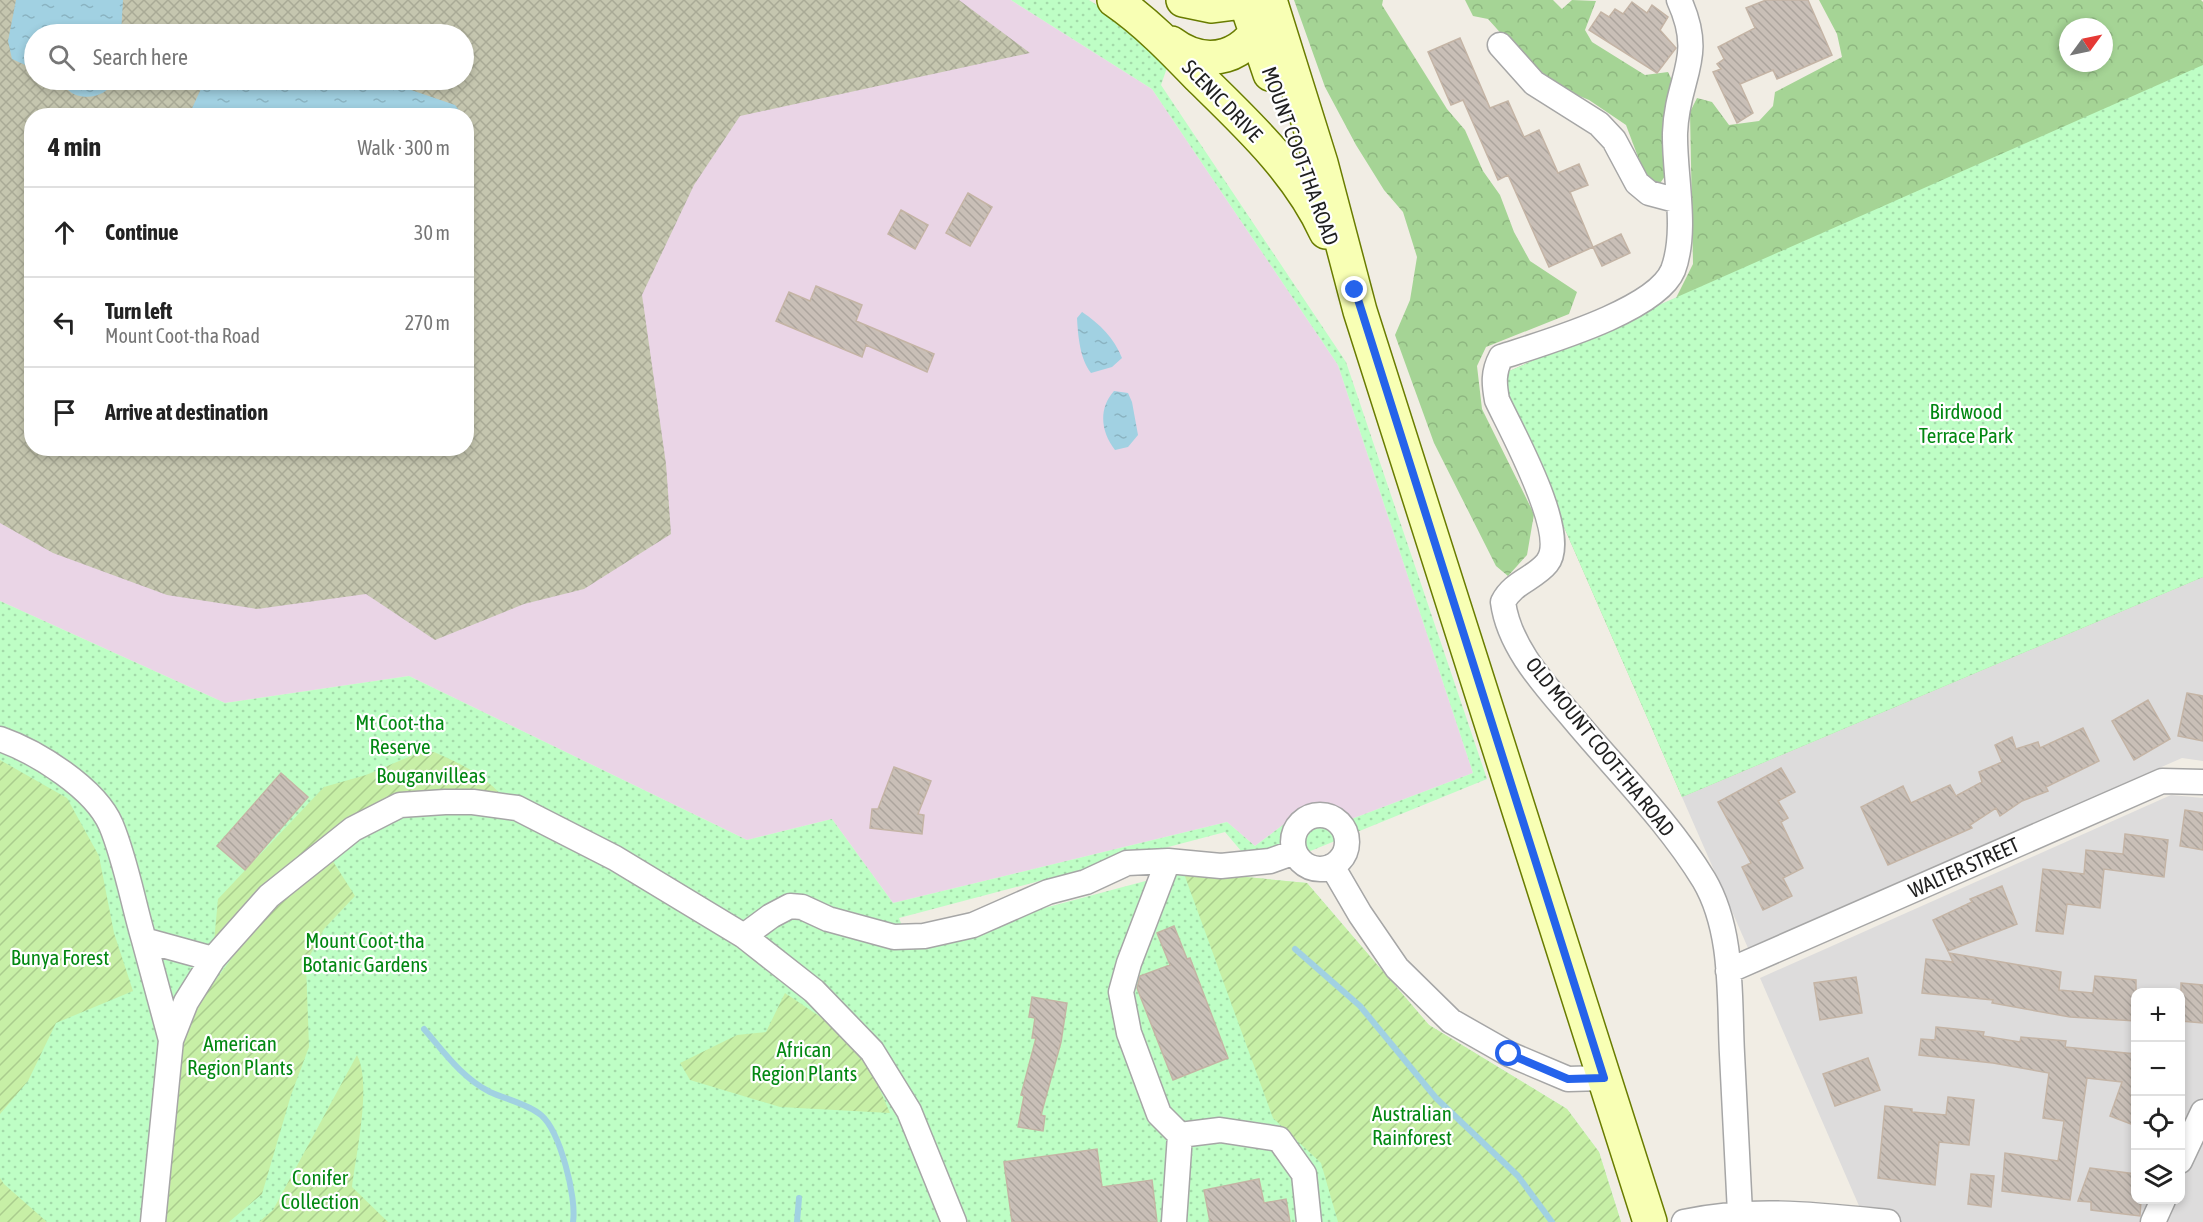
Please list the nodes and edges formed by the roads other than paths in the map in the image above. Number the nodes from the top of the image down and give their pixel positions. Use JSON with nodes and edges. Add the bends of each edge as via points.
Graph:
{"nodes":[{"id":1,"x":1114,"y":0,"type":"edge"},
{"id":2,"x":1182,"y":0,"type":"edge"},
{"id":3,"x":1258,"y":0,"type":"edge"},
{"id":4,"x":1679,"y":0,"type":"edge"},
{"id":5,"x":1144,"y":22,"type":"junction"},
{"id":6,"x":1256,"y":33,"type":"junction"},
{"id":7,"x":1500,"y":45,"type":"dead end"},
{"id":8,"x":1679,"y":201,"type":"junction"},
{"id":9,"x":1332,"y":245,"type":"junction"},
{"id":10,"x":1360,"y":311,"type":"junction"},
{"id":11,"x":0,"y":739,"type":"edge"},
{"id":12,"x":2203,"y":782,"type":"edge"},
{"id":13,"x":1295,"y":852,"type":"junction"},
{"id":14,"x":1168,"y":861,"type":"junction"},
{"id":15,"x":1332,"y":866,"type":"junction"},
{"id":16,"x":744,"y":936,"type":"junction"},
{"id":17,"x":144,"y":940,"type":"junction"},
{"id":18,"x":213,"y":958,"type":"junction"},
{"id":19,"x":1728,"y":972,"type":"junction"},
{"id":20,"x":171,"y":1040,"type":"junction"},
{"id":21,"x":1604,"y":1078,"type":"junction"},
{"id":22,"x":2203,"y":1112,"type":"edge"},
{"id":23,"x":1180,"y":1135,"type":"junction"},
{"id":24,"x":2185,"y":1152,"type":"edge"},
{"id":25,"x":2161,"y":1204,"type":"edge"},
{"id":26,"x":1740,"y":1213,"type":"junction"},
{"id":27,"x":153,"y":1222,"type":"edge"},
{"id":28,"x":954,"y":1222,"type":"edge"},
{"id":29,"x":1174,"y":1222,"type":"edge"},
{"id":30,"x":1310,"y":1222,"type":"edge"},
{"id":31,"x":1650,"y":1222,"type":"edge"},
{"id":32,"x":1684,"y":1222,"type":"edge"},
{"id":33,"x":1888,"y":1222,"type":"edge"},
{"id":34,"x":2153,"y":1222,"type":"edge"}],
"edges":[{"from":1,"to":5,"type":"main road","name":"SCENIC DRIVE"},
{"from":2,"to":3,"type":"main road","via":[[1212,6]]},
{"from":3,"to":6,"type":"main road","name":"SCENIC DRIVE"},
{"from":3,"to":10,"type":"main road","name":"MOUNT COOT-THA ROAD","via":[[1321,163]]},
{"from":4,"to":8,"type":"street","name":"OLD MOUNT COOT-THA ROAD","via":[[1691,33],[1692,51],[1675,133]]},
{"from":5,"to":6,"type":"main road","name":"SCENIC DRIVE","via":[[1181,50],[1199,57],[1233,52]]},
{"from":5,"to":9,"type":"main road","name":"SCENIC DRIVE","via":[[1281,163],[1310,201]]},
{"from":6,"to":9,"type":"main road","name":"MOUNT COOT-THA ROAD"},
{"from":7,"to":8,"type":"street","via":[[1534,82],[1599,124],[1614,140],[1637,183],[1649,193]]},
{"from":8,"to":19,"type":"street","name":"OLD MOUNT COOT-THA ROAD","via":[[1673,269],[1662,287],[1645,300],[1583,329],[1501,357],[1496,368],[1497,400],[1547,511],[1553,547],[1548,562],[1514,586],[1503,602],[1510,631],[1533,668],[1676,840],[1705,882],[1723,929]]},
{"from":9,"to":10,"type":"main road","name":"MOUNT COOT-THA ROAD"},
{"from":10,"to":21,"type":"main road","name":"MOUNT COOT-THA ROAD"},
{"from":11,"to":17,"type":"street","via":[[51,765],[84,789],[110,824]]},
{"from":12,"to":19,"type":"street","name":"WALTER STREET","via":[[2162,781]]},
{"from":13,"to":14,"type":"street","via":[[1270,861],[1221,866]]},
{"from":13,"to":15,"type":"street","via":[[1315,869]]},
{"from":13,"to":15,"type":"street","via":[[1294,835],[1303,821],[1320,815],[1337,820],[1347,836],[1345,854]]},
{"from":14,"to":16,"type":"street","via":[[1127,863],[973,925],[924,936],[894,937],[790,906]]},
{"from":14,"to":23,"type":"street","via":[[1121,992],[1128,1033],[1159,1114]]},
{"from":15,"to":21,"type":"street","via":[[1397,968],[1451,1021],[1509,1054],[1568,1079]]},
{"from":16,"to":18,"type":"street","via":[[615,858],[517,808],[445,802],[400,805],[353,828],[269,896]]},
{"from":16,"to":28,"type":"street","via":[[814,991],[872,1051],[909,1111]]},
{"from":17,"to":18,"type":"street"},
{"from":17,"to":20,"type":"street"},
{"from":18,"to":20,"type":"street","via":[[186,1002]]},
{"from":19,"to":26,"type":"street","name":"OLD MOUNT COOT-THA ROAD"},
{"from":20,"to":27,"type":"street"},
{"from":21,"to":31,"type":"main road","name":"MOUNT COOT-THA ROAD"},
{"from":22,"to":24,"type":"street"},
{"from":23,"to":29,"type":"street"},
{"from":23,"to":30,"type":"street","via":[[1220,1130],[1279,1139],[1304,1174]]},
{"from":25,"to":34,"type":"street"},
{"from":26,"to":32,"type":"street"},
{"from":26,"to":33,"type":"street","via":[[1776,1212]]}]}
